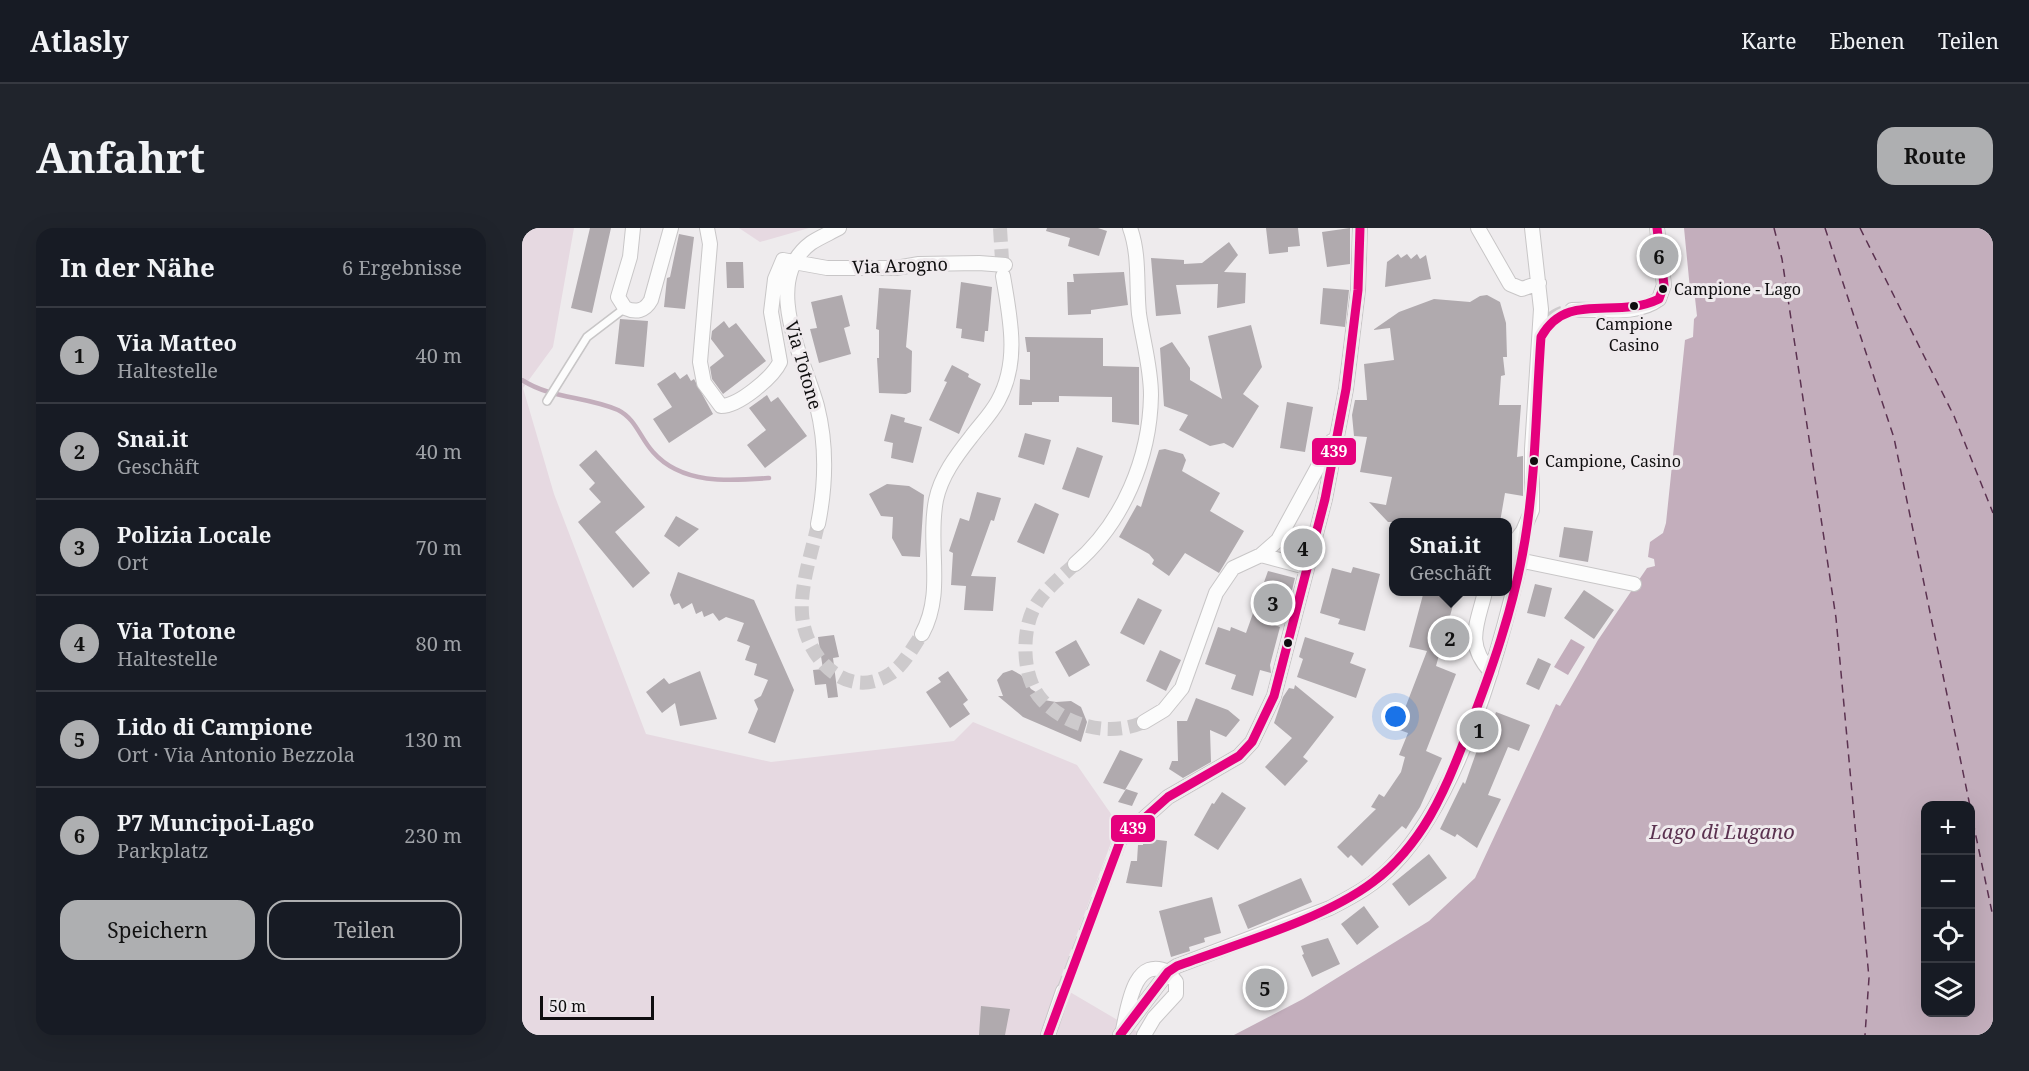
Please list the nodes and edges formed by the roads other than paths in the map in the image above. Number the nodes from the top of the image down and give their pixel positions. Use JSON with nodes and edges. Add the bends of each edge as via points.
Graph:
{"nodes":[{"id":1,"x":633,"y":228,"type":"edge"},
{"id":2,"x":671,"y":228,"type":"edge"},
{"id":3,"x":707,"y":228,"type":"edge"},
{"id":4,"x":840,"y":228,"type":"edge"},
{"id":5,"x":1130,"y":228,"type":"edge"},
{"id":6,"x":1360,"y":228,"type":"edge"},
{"id":7,"x":1478,"y":228,"type":"edge"},
{"id":8,"x":1532,"y":228,"type":"edge"},
{"id":9,"x":1658,"y":228,"type":"edge"},
{"id":10,"x":796,"y":262,"type":"junction"},
{"id":11,"x":1539,"y":283,"type":"junction"},
{"id":12,"x":625,"y":308,"type":"junction"},
{"id":13,"x":1572,"y":310,"type":"tunnel mouth"},
{"id":14,"x":548,"y":401,"type":"dead end"},
{"id":15,"x":1337,"y":433,"type":"junction"},
{"id":16,"x":818,"y":524,"type":"tunnel mouth"},
{"id":17,"x":1284,"y":529,"type":"junction"},
{"id":18,"x":1512,"y":545,"type":"edge"},
{"id":19,"x":1261,"y":555,"type":"junction"},
{"id":20,"x":1512,"y":558,"type":"edge"},
{"id":21,"x":1307,"y":562,"type":"junction"},
{"id":22,"x":1075,"y":564,"type":"tunnel mouth"},
{"id":23,"x":1519,"y":567,"type":"tunnel mouth"},
{"id":24,"x":1634,"y":584,"type":"dead end"},
{"id":25,"x":1512,"y":593,"type":"edge"},
{"id":26,"x":1484,"y":596,"type":"edge"},
{"id":27,"x":1511,"y":596,"type":"edge"},
{"id":28,"x":922,"y":634,"type":"tunnel mouth"},
{"id":29,"x":1491,"y":672,"type":"junction"},
{"id":30,"x":1144,"y":722,"type":"tunnel mouth"},
{"id":31,"x":1121,"y":839,"type":"tunnel mouth"},
{"id":32,"x":1168,"y":972,"type":"junction"},
{"id":33,"x":1063,"y":991,"type":"tunnel mouth"},
{"id":34,"x":1122,"y":1032,"type":"edge"},
{"id":35,"x":1048,"y":1035,"type":"edge"},
{"id":36,"x":1144,"y":1035,"type":"edge"}],
"edges":[{"from":1,"to":12,"type":"street","via":[[630,257],[618,297]]},
{"from":2,"to":12,"type":"street","via":[[651,300],[638,311]]},
{"from":3,"to":10,"type":"street","via":[[710,244],[700,362],[704,383],[721,405],[733,404],[776,370],[780,362],[771,312],[775,279],[783,260]]},
{"from":4,"to":10,"type":"street","name":"Via Totone","via":[[811,244]]},
{"from":5,"to":22,"type":"street","via":[[1148,365],[1149,424],[1144,452],[1126,497],[1098,541]]},
{"from":6,"to":15,"type":"street","via":[[1353,338]]},
{"from":7,"to":11,"type":"street","via":[[1510,284],[1522,289]]},
{"from":8,"to":11,"type":"street"},
{"from":9,"to":13,"type":"street","via":[[1664,285],[1659,299],[1639,308]]},
{"from":10,"to":16,"type":"street","name":"Via Totone","via":[[788,311],[822,431],[824,490]]},
{"from":10,"to":28,"type":"street","name":"Via Arogno","via":[[827,268],[969,263],[1004,270],[1012,332],[1010,367],[997,402],[941,481],[933,528],[936,585],[933,608]]},
{"from":11,"to":18,"type":"street","via":[[1532,510]]},
{"from":12,"to":14,"type":"lane","via":[[587,337]]},
{"from":15,"to":17,"type":"street"},
{"from":15,"to":21,"type":"street"},
{"from":17,"to":19,"type":"street"},
{"from":17,"to":21,"type":"street","via":[[1292,547]]},
{"from":19,"to":21,"type":"street"},
{"from":19,"to":30,"type":"street","via":[[1233,568],[1216,593],[1182,688],[1164,710]]},
{"from":20,"to":24,"type":"street"},
{"from":21,"to":31,"type":"street","via":[[1274,696],[1252,742],[1239,756],[1157,805]]},
{"from":23,"to":25,"type":"street"},
{"from":26,"to":29,"type":"street","via":[[1474,639],[1478,657]]},
{"from":27,"to":29,"type":"street"},
{"from":29,"to":32,"type":"street","via":[[1439,801],[1393,866],[1354,896],[1330,908]]},
{"from":32,"to":34,"type":"street"},
{"from":32,"to":34,"type":"street","via":[[1150,970],[1137,979]]},
{"from":32,"to":36,"type":"street","via":[[1176,982],[1176,994]]},
{"from":33,"to":35,"type":"street"}]}
